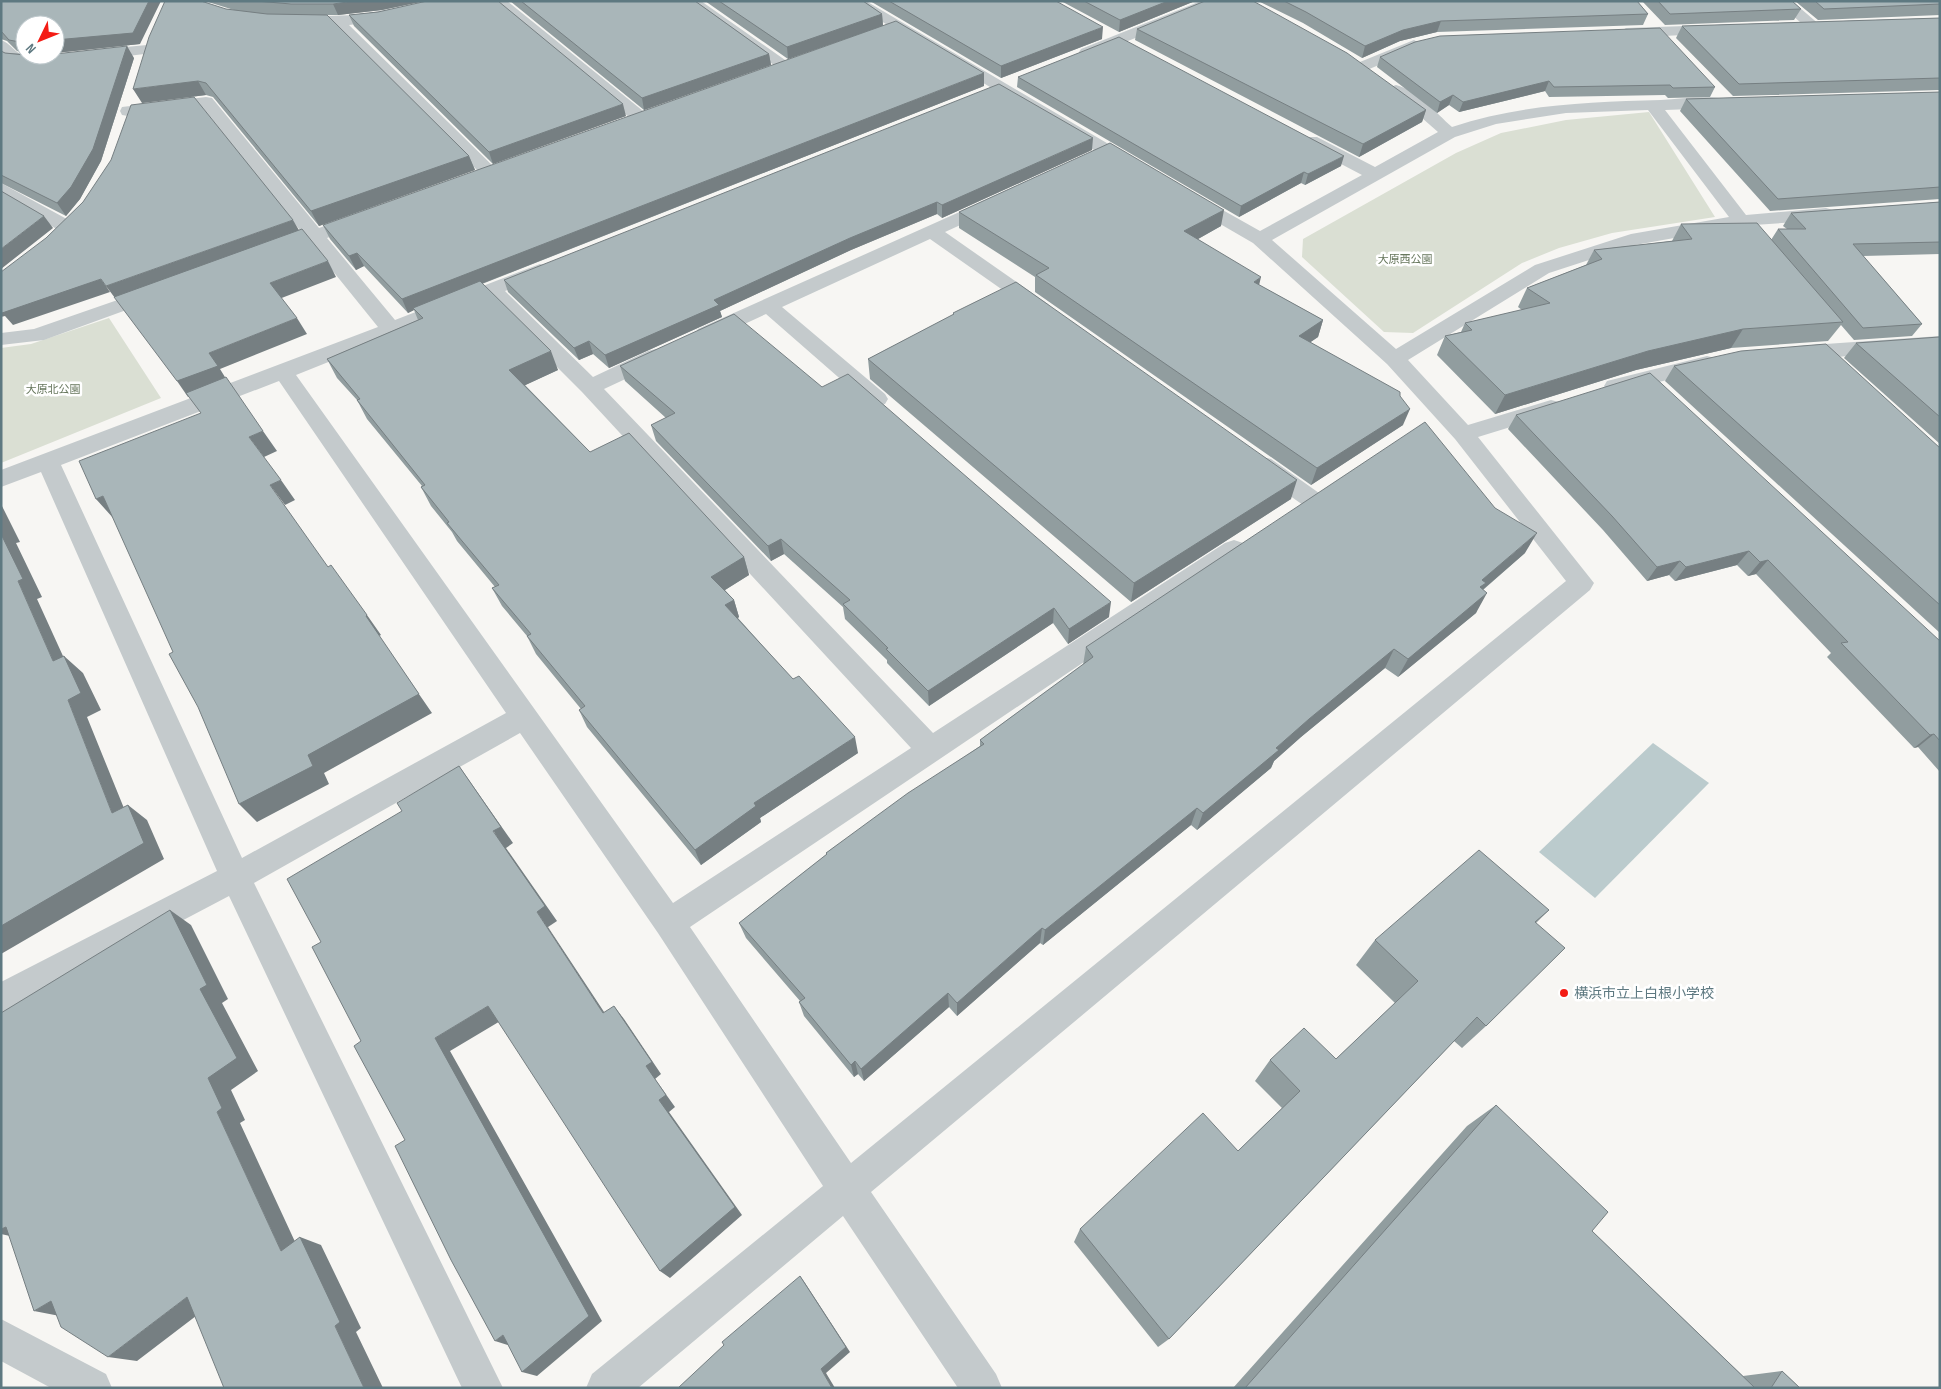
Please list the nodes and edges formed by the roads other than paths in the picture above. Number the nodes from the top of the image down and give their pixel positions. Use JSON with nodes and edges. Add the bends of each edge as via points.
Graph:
{"nodes":[{"id":1,"x":456,"y":1,"type":"edge"},
{"id":2,"x":498,"y":1,"type":"edge"},
{"id":3,"x":691,"y":1,"type":"edge"},
{"id":4,"x":855,"y":1,"type":"edge"},
{"id":5,"x":1216,"y":1,"type":"edge"},
{"id":6,"x":1783,"y":1,"type":"edge"},
{"id":7,"x":277,"y":20,"type":"edge"},
{"id":8,"x":1650,"y":20,"type":"edge"},
{"id":9,"x":338,"y":22,"type":"junction"},
{"id":10,"x":1813,"y":26,"type":"junction"},
{"id":11,"x":1832,"y":26,"type":"edge"},
{"id":12,"x":898,"y":27,"type":"junction"},
{"id":13,"x":1794,"y":27,"type":"edge"},
{"id":14,"x":1728,"y":29,"type":"edge"},
{"id":15,"x":1103,"y":32,"type":"edge"},
{"id":16,"x":1662,"y":32,"type":"junction"},
{"id":17,"x":154,"y":34,"type":"edge"},
{"id":18,"x":880,"y":34,"type":"edge"},
{"id":19,"x":1613,"y":34,"type":"edge"},
{"id":20,"x":1118,"y":40,"type":"junction"},
{"id":21,"x":1430,"y":41,"type":"edge"},
{"id":22,"x":1,"y":45,"type":"edge"},
{"id":23,"x":1675,"y":46,"type":"edge"},
{"id":24,"x":147,"y":50,"type":"junction"},
{"id":25,"x":1136,"y":50,"type":"edge"},
{"id":26,"x":81,"y":57,"type":"edge"},
{"id":27,"x":15,"y":58,"type":"edge"},
{"id":28,"x":1072,"y":58,"type":"edge"},
{"id":29,"x":1347,"y":58,"type":"edge"},
{"id":30,"x":805,"y":60,"type":"edge"},
{"id":31,"x":142,"y":67,"type":"edge"},
{"id":32,"x":787,"y":67,"type":"junction"},
{"id":33,"x":1361,"y":67,"type":"junction"},
{"id":34,"x":769,"y":73,"type":"edge"},
{"id":35,"x":1017,"y":80,"type":"dead end"},
{"id":36,"x":998,"y":87,"type":"junction"},
{"id":37,"x":1714,"y":89,"type":"edge"},
{"id":38,"x":980,"y":94,"type":"edge"},
{"id":39,"x":1652,"y":104,"type":"junction"},
{"id":40,"x":129,"y":111,"type":"edge"},
{"id":41,"x":660,"y":112,"type":"edge"},
{"id":42,"x":642,"y":118,"type":"junction"},
{"id":43,"x":624,"y":125,"type":"edge"},
{"id":44,"x":1295,"y":132,"type":"edge"},
{"id":45,"x":1449,"y":133,"type":"junction"},
{"id":46,"x":508,"y":166,"type":"edge"},
{"id":47,"x":490,"y":173,"type":"junction"},
{"id":48,"x":1374,"y":174,"type":"junction"},
{"id":49,"x":1149,"y":175,"type":"edge"},
{"id":50,"x":472,"y":180,"type":"edge"},
{"id":51,"x":1,"y":188,"type":"edge"},
{"id":52,"x":1175,"y":190,"type":"edge"},
{"id":53,"x":1010,"y":195,"type":"edge"},
{"id":54,"x":80,"y":213,"type":"edge"},
{"id":55,"x":379,"y":213,"type":"edge"},
{"id":56,"x":1845,"y":213,"type":"edge"},
{"id":57,"x":1740,"y":221,"type":"junction"},
{"id":58,"x":932,"y":230,"type":"junction"},
{"id":59,"x":313,"y":236,"type":"junction"},
{"id":60,"x":1260,"y":239,"type":"junction"},
{"id":61,"x":1766,"y":251,"type":"edge"},
{"id":62,"x":258,"y":256,"type":"edge"},
{"id":63,"x":555,"y":264,"type":"edge"},
{"id":64,"x":175,"y":286,"type":"edge"},
{"id":65,"x":491,"y":289,"type":"junction"},
{"id":66,"x":768,"y":305,"type":"junction"},
{"id":67,"x":1061,"y":322,"type":"edge"},
{"id":68,"x":390,"y":328,"type":"junction"},
{"id":69,"x":1,"y":339,"type":"edge"},
{"id":70,"x":688,"y":342,"type":"edge"},
{"id":71,"x":1940,"y":342,"type":"edge"},
{"id":72,"x":1916,"y":344,"type":"junction"},
{"id":73,"x":670,"y":350,"type":"edge"},
{"id":74,"x":1776,"y":354,"type":"edge"},
{"id":75,"x":1731,"y":357,"type":"edge"},
{"id":76,"x":1395,"y":359,"type":"junction"},
{"id":77,"x":1940,"y":364,"type":"edge"},
{"id":78,"x":283,"y":372,"type":"junction"},
{"id":79,"x":1644,"y":377,"type":"junction"},
{"id":80,"x":590,"y":387,"type":"junction"},
{"id":81,"x":1599,"y":391,"type":"edge"},
{"id":82,"x":1666,"y":397,"type":"edge"},
{"id":83,"x":1572,"y":400,"type":"edge"},
{"id":84,"x":1444,"y":411,"type":"junction"},
{"id":85,"x":896,"y":416,"type":"edge"},
{"id":86,"x":1419,"y":428,"type":"edge"},
{"id":87,"x":1463,"y":434,"type":"junction"},
{"id":88,"x":1246,"y":454,"type":"edge"},
{"id":89,"x":48,"y":461,"type":"junction"},
{"id":90,"x":1,"y":479,"type":"edge"},
{"id":91,"x":1286,"y":515,"type":"edge"},
{"id":92,"x":1253,"y":537,"type":"edge"},
{"id":93,"x":523,"y":717,"type":"junction"},
{"id":94,"x":930,"y":749,"type":"junction"},
{"id":95,"x":235,"y":877,"type":"junction"},
{"id":96,"x":669,"y":923,"type":"junction"},
{"id":97,"x":1,"y":1000,"type":"edge"},
{"id":98,"x":847,"y":1190,"type":"junction"},
{"id":99,"x":1,"y":1339,"type":"edge"},
{"id":100,"x":92,"y":1388,"type":"edge"},
{"id":101,"x":483,"y":1388,"type":"edge"},
{"id":102,"x":606,"y":1388,"type":"edge"},
{"id":103,"x":982,"y":1388,"type":"edge"}],
"edges":[{"from":1,"to":9,"type":"street","via":[[382,18]]},
{"from":2,"to":42,"type":"street"},
{"from":3,"to":32,"type":"street"},
{"from":4,"to":12,"type":"street"},
{"from":5,"to":20,"type":"street"},
{"from":6,"to":10,"type":"street"},
{"from":7,"to":9,"type":"street"},
{"from":8,"to":16,"type":"street"},
{"from":9,"to":47,"type":"street"},
{"from":10,"to":11,"type":"street"},
{"from":10,"to":13,"type":"street"},
{"from":12,"to":18,"type":"street"},
{"from":12,"to":36,"type":"street"},
{"from":14,"to":16,"type":"street"},
{"from":15,"to":20,"type":"street"},
{"from":16,"to":19,"type":"street"},
{"from":16,"to":23,"type":"street"},
{"from":17,"to":24,"type":"street"},
{"from":20,"to":25,"type":"street"},
{"from":20,"to":28,"type":"street"},
{"from":21,"to":33,"type":"street","via":[[1406,46]]},
{"from":22,"to":27,"type":"street"},
{"from":24,"to":26,"type":"street"},
{"from":24,"to":31,"type":"street"},
{"from":29,"to":33,"type":"street"},
{"from":30,"to":32,"type":"street"},
{"from":32,"to":34,"type":"street"},
{"from":33,"to":45,"type":"street","via":[[1420,107]]},
{"from":35,"to":36,"type":"street"},
{"from":36,"to":38,"type":"street"},
{"from":36,"to":49,"type":"street","via":[[1098,155]]},
{"from":37,"to":39,"type":"street","via":[[1732,103]]},
{"from":39,"to":45,"type":"street","via":[[1566,108],[1493,119]]},
{"from":39,"to":57,"type":"street"},
{"from":40,"to":59,"type":"street","via":[[206,102]]},
{"from":41,"to":42,"type":"street"},
{"from":42,"to":43,"type":"street"},
{"from":44,"to":48,"type":"street"},
{"from":45,"to":48,"type":"street"},
{"from":46,"to":47,"type":"street"},
{"from":47,"to":50,"type":"street"},
{"from":48,"to":60,"type":"street"},
{"from":51,"to":54,"type":"street","via":[[61,233]]},
{"from":52,"to":60,"type":"street"},
{"from":53,"to":58,"type":"street"},
{"from":55,"to":59,"type":"street"},
{"from":56,"to":57,"type":"street"},
{"from":57,"to":61,"type":"street"},
{"from":57,"to":76,"type":"street","via":[[1631,240],[1542,269]]},
{"from":58,"to":66,"type":"street"},
{"from":58,"to":67,"type":"street"},
{"from":59,"to":62,"type":"street"},
{"from":59,"to":68,"type":"street"},
{"from":60,"to":76,"type":"street"},
{"from":63,"to":65,"type":"street"},
{"from":64,"to":69,"type":"street","via":[[37,335]]},
{"from":65,"to":68,"type":"street"},
{"from":65,"to":80,"type":"street"},
{"from":66,"to":70,"type":"street"},
{"from":66,"to":85,"type":"street"},
{"from":68,"to":78,"type":"street"},
{"from":71,"to":72,"type":"street"},
{"from":72,"to":74,"type":"street"},
{"from":72,"to":77,"type":"street"},
{"from":73,"to":80,"type":"street"},
{"from":75,"to":79,"type":"street"},
{"from":76,"to":84,"type":"street"},
{"from":78,"to":89,"type":"street"},
{"from":78,"to":93,"type":"street"},
{"from":79,"to":81,"type":"street"},
{"from":79,"to":82,"type":"street"},
{"from":80,"to":94,"type":"street"},
{"from":83,"to":87,"type":"street"},
{"from":84,"to":86,"type":"street"},
{"from":84,"to":87,"type":"street"},
{"from":87,"to":98,"type":"street","via":[[1581,584]]},
{"from":88,"to":91,"type":"street","via":[[1319,494]]},
{"from":89,"to":90,"type":"street"},
{"from":89,"to":95,"type":"street"},
{"from":92,"to":94,"type":"street","via":[[1121,611]]},
{"from":93,"to":95,"type":"street"},
{"from":93,"to":96,"type":"street"},
{"from":94,"to":96,"type":"street"},
{"from":95,"to":97,"type":"street"},
{"from":95,"to":101,"type":"street"},
{"from":96,"to":98,"type":"street"},
{"from":98,"to":102,"type":"street"},
{"from":98,"to":103,"type":"street"},
{"from":99,"to":100,"type":"street"}]}
